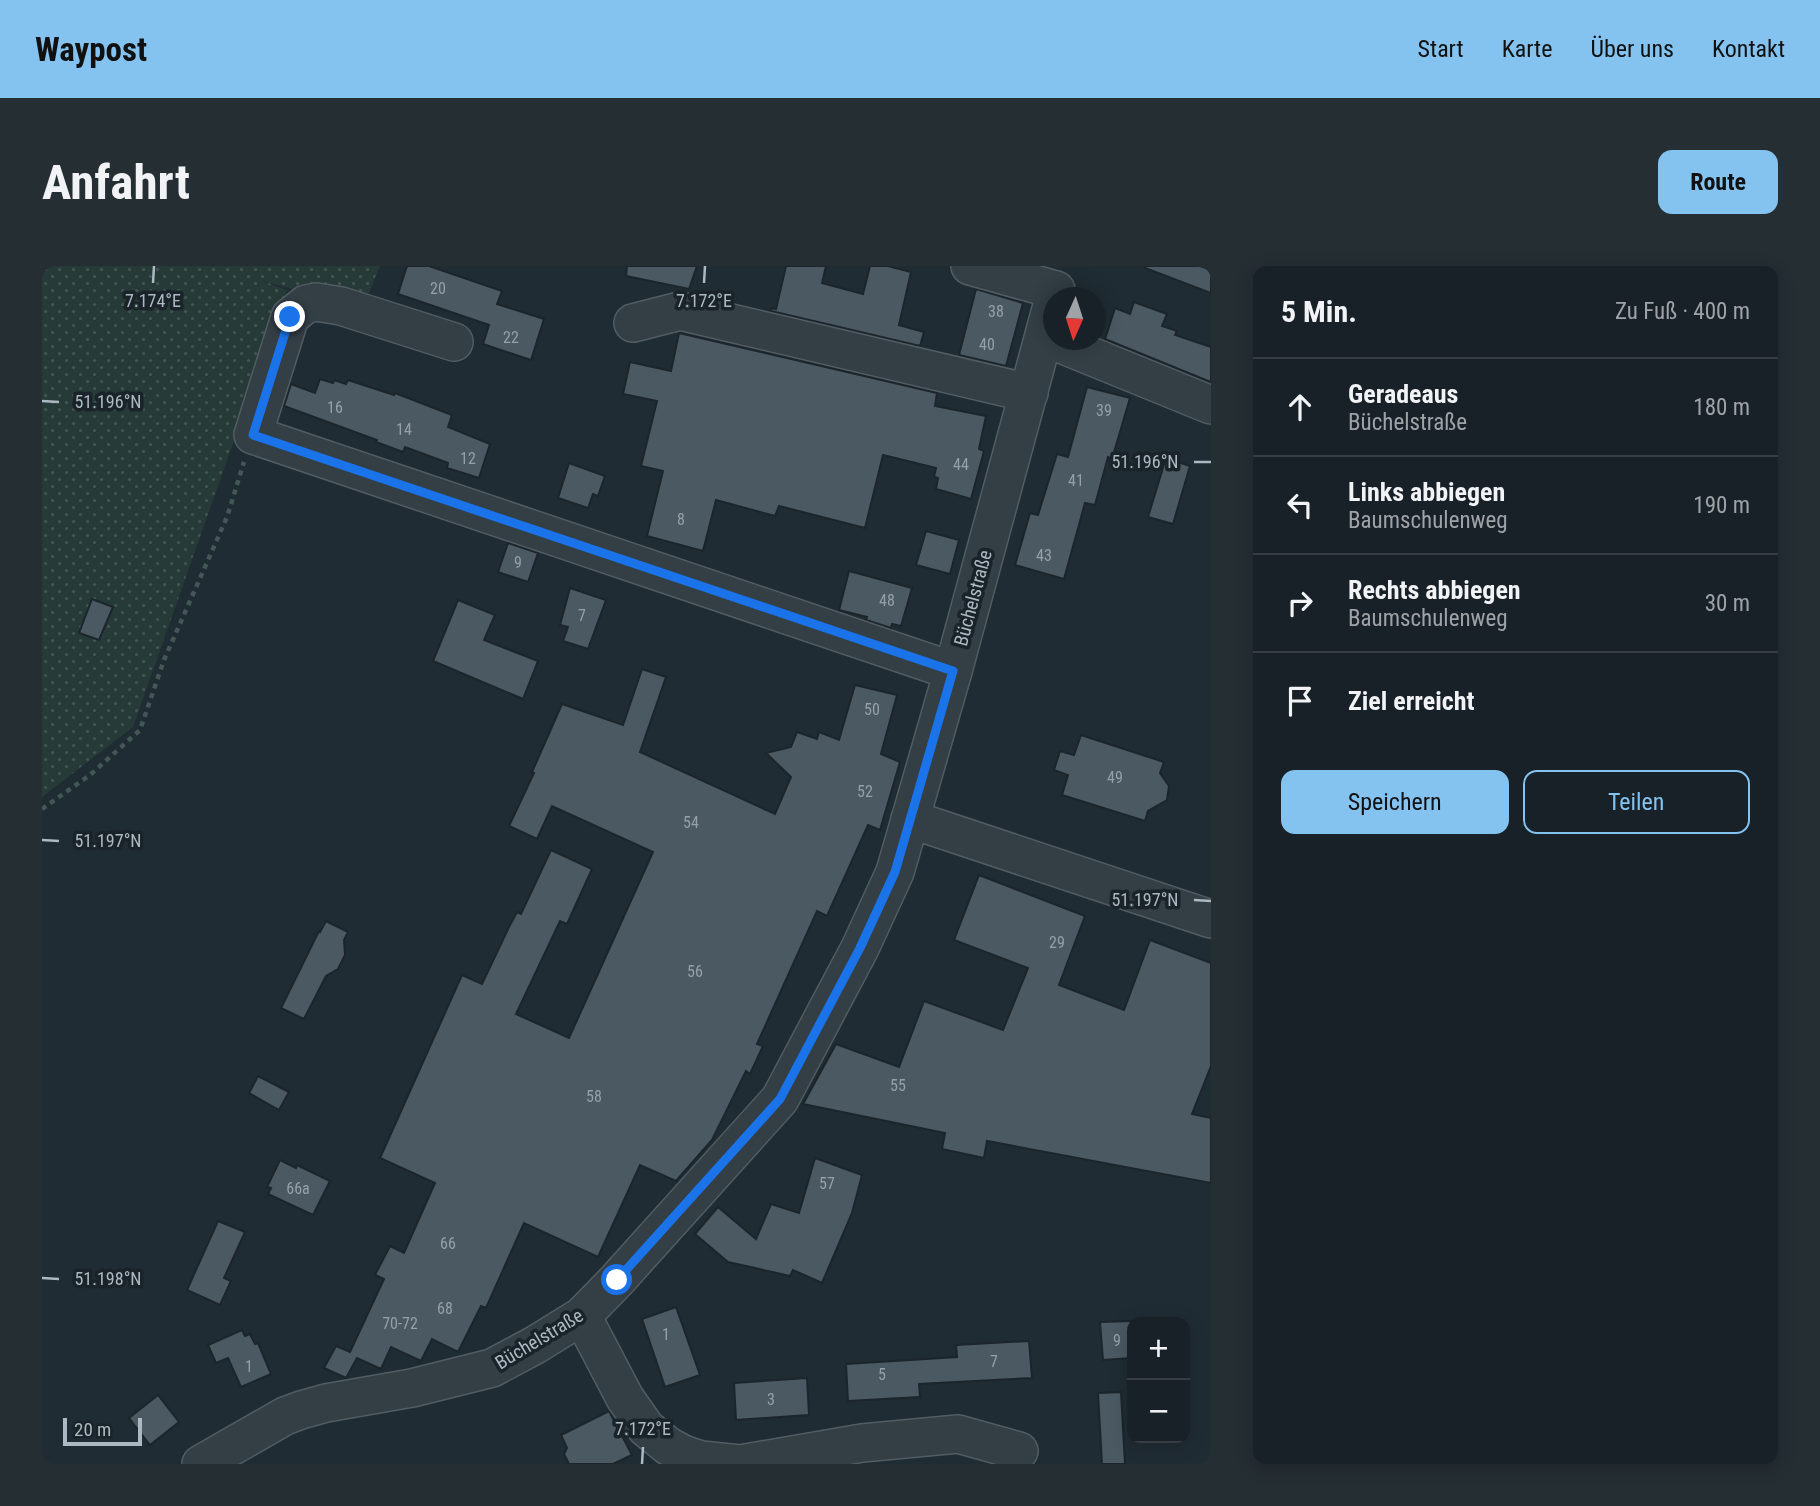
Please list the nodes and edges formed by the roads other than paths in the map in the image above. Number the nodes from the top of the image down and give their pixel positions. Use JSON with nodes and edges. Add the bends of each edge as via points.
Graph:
{"nodes":[{"id":1,"x":970,"y":266,"type":"edge"},
{"id":2,"x":1052,"y":287,"type":"edge"},
{"id":3,"x":633,"y":323,"type":"dead end"},
{"id":4,"x":1043,"y":341,"type":"edge"},
{"id":5,"x":454,"y":342,"type":"dead end"},
{"id":6,"x":1076,"y":350,"type":"edge"},
{"id":7,"x":1029,"y":393,"type":"junction"},
{"id":8,"x":1211,"y":405,"type":"edge"},
{"id":9,"x":953,"y":671,"type":"junction"},
{"id":10,"x":911,"y":819,"type":"junction"},
{"id":11,"x":1211,"y":919,"type":"edge"},
{"id":12,"x":582,"y":1316,"type":"junction"},
{"id":13,"x":1019,"y":1451,"type":"dead end"},
{"id":14,"x":201,"y":1464,"type":"edge"}],
"edges":[{"from":1,"to":2,"type":"street","name":"Büchelstraße"},
{"from":3,"to":7,"type":"street","via":[[680,311]]},
{"from":4,"to":7,"type":"street","name":"Büchelstraße"},
{"from":5,"to":9,"type":"street","via":[[341,306],[306,304],[290,317],[253,435]]},
{"from":6,"to":8,"type":"street"},
{"from":7,"to":9,"type":"street","name":"Büchelstraße"},
{"from":9,"to":10,"type":"street","name":"Büchelstraße"},
{"from":10,"to":11,"type":"street"},
{"from":10,"to":12,"type":"street","name":"Büchelstraße","via":[[895,872],[860,948],[780,1099]]},
{"from":12,"to":13,"type":"street","via":[[646,1428],[692,1457],[740,1464],[862,1443],[958,1434]]},
{"from":12,"to":14,"type":"street","name":"Büchelstraße","via":[[492,1368],[285,1416]]}]}
